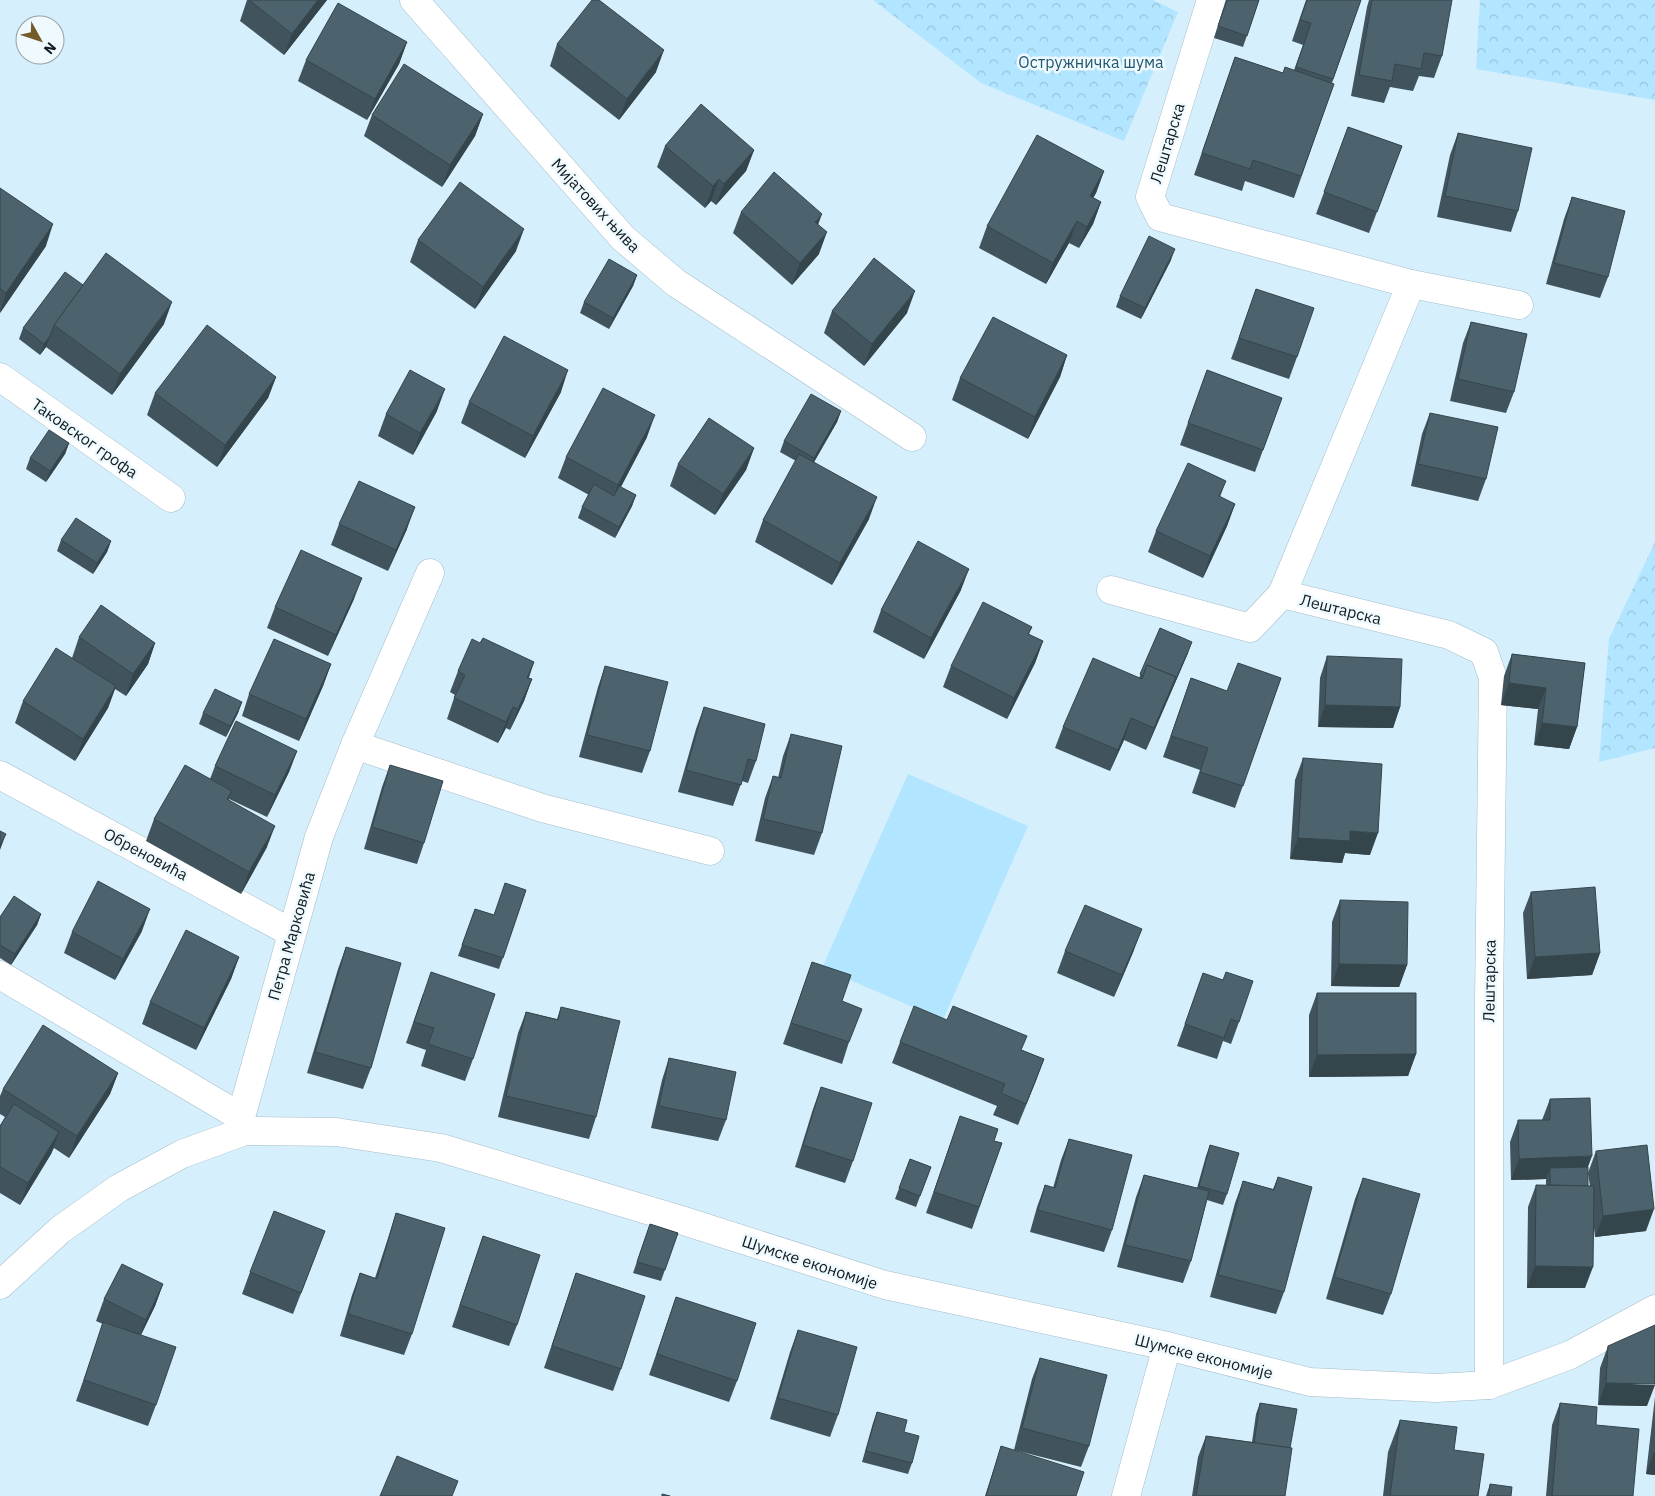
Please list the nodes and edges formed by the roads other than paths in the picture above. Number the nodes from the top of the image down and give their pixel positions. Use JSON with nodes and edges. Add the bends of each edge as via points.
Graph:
{"nodes":[{"id":1,"x":414,"y":0,"type":"edge"},
{"id":2,"x":1211,"y":0,"type":"edge"},
{"id":3,"x":1410,"y":284,"type":"junction"},
{"id":4,"x":1519,"y":305,"type":"dead end"},
{"id":5,"x":0,"y":377,"type":"edge"},
{"id":6,"x":912,"y":437,"type":"dead end"},
{"id":7,"x":171,"y":498,"type":"dead end"},
{"id":8,"x":430,"y":573,"type":"dead end"},
{"id":9,"x":1111,"y":590,"type":"dead end"},
{"id":10,"x":1282,"y":594,"type":"junction"},
{"id":11,"x":355,"y":744,"type":"junction"},
{"id":12,"x":0,"y":775,"type":"edge"},
{"id":13,"x":710,"y":851,"type":"dead end"},
{"id":14,"x":292,"y":933,"type":"junction"},
{"id":15,"x":0,"y":975,"type":"edge"},
{"id":16,"x":243,"y":1124,"type":"junction"},
{"id":17,"x":0,"y":1285,"type":"edge"},
{"id":18,"x":1655,"y":1309,"type":"edge"},
{"id":19,"x":1167,"y":1346,"type":"junction"},
{"id":20,"x":1489,"y":1385,"type":"junction"},
{"id":21,"x":1126,"y":1496,"type":"edge"}],
"edges":[{"from":1,"to":6,"type":"street","name":"Мијатових њива","via":[[623,238],[676,283]]},
{"from":2,"to":3,"type":"street","name":"Лештарска","via":[[1150,197],[1160,216]]},
{"from":3,"to":4,"type":"street"},
{"from":3,"to":10,"type":"street","name":"Лештарска"},
{"from":5,"to":7,"type":"street","name":"Таковског грофа"},
{"from":8,"to":11,"type":"street","name":"Петра Марковића"},
{"from":9,"to":10,"type":"street","via":[[1250,628]]},
{"from":10,"to":20,"type":"street","name":"Лештарска","via":[[1449,635],[1484,652],[1493,678]]},
{"from":11,"to":13,"type":"street","via":[[542,808]]},
{"from":11,"to":14,"type":"street","name":"Петра Марковића","via":[[319,836]]},
{"from":12,"to":14,"type":"street","name":"Обреновића"},
{"from":14,"to":16,"type":"street","name":"Петра Марковића"},
{"from":15,"to":16,"type":"street"},
{"from":16,"to":17,"type":"street","name":"Шумске економије","via":[[119,1188],[60,1230]]},
{"from":16,"to":19,"type":"street","name":"Шумске економије","via":[[336,1132],[441,1148],[885,1285]]},
{"from":18,"to":20,"type":"street","name":"Шумске економије","via":[[1570,1354]]},
{"from":19,"to":20,"type":"street","name":"Шумске економије","via":[[1310,1382],[1436,1388]]},
{"from":19,"to":21,"type":"street"}]}
